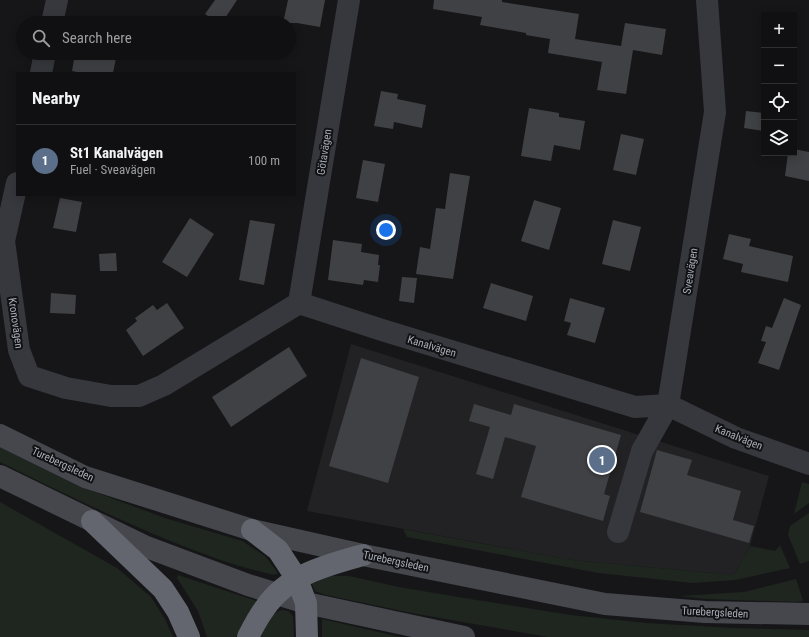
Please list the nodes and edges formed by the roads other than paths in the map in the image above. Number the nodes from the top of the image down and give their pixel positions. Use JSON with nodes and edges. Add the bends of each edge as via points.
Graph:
{"nodes":[{"id":1,"x":57,"y":0,"type":"edge"},
{"id":2,"x":349,"y":0,"type":"edge"},
{"id":3,"x":707,"y":0,"type":"edge"},
{"id":4,"x":54,"y":16,"type":"edge"},
{"id":5,"x":44,"y":60,"type":"edge"},
{"id":6,"x":41,"y":72,"type":"edge"},
{"id":7,"x":16,"y":187,"type":"edge"},
{"id":8,"x":299,"y":303,"type":"junction"},
{"id":9,"x":668,"y":405,"type":"junction"},
{"id":10,"x":0,"y":435,"type":"edge"},
{"id":11,"x":809,"y":464,"type":"edge"},
{"id":12,"x":0,"y":476,"type":"edge"},
{"id":13,"x":92,"y":521,"type":"junction"},
{"id":14,"x":252,"y":530,"type":"junction"},
{"id":15,"x":618,"y":532,"type":"dead end"},
{"id":16,"x":363,"y":555,"type":"junction"},
{"id":17,"x":297,"y":579,"type":"junction"},
{"id":18,"x":277,"y":594,"type":"junction"},
{"id":19,"x":306,"y":603,"type":"junction"},
{"id":20,"x":809,"y":614,"type":"edge"},
{"id":21,"x":189,"y":637,"type":"edge"},
{"id":22,"x":248,"y":637,"type":"edge"},
{"id":23,"x":308,"y":637,"type":"edge"},
{"id":24,"x":464,"y":637,"type":"edge"}],
"edges":[{"from":1,"to":4,"type":"street"},
{"from":2,"to":8,"type":"street","name":"Götavägen"},
{"from":3,"to":9,"type":"street","name":"Sveavägen","via":[[715,112]]},
{"from":5,"to":6,"type":"street"},
{"from":7,"to":8,"type":"street","name":"Kronovägen","via":[[4,241],[19,350],[29,376],[66,388],[111,396],[139,396],[164,385]]},
{"from":8,"to":9,"type":"street","name":"Kanalvägen","via":[[635,407]]},
{"from":9,"to":11,"type":"street","name":"Kanalvägen","via":[[736,438]]},
{"from":9,"to":15,"type":"street","name":"Sveavägen","via":[[642,451]]},
{"from":10,"to":14,"type":"main road","name":"Turebergsleden","via":[[85,477]]},
{"from":12,"to":13,"type":"main road"},
{"from":13,"to":18,"type":"main road","via":[[144,546]]},
{"from":13,"to":21,"type":"highway","via":[[163,589],[178,612]]},
{"from":14,"to":16,"type":"main road","name":"Turebergsleden"},
{"from":14,"to":17,"type":"highway","via":[[278,550]]},
{"from":16,"to":17,"type":"highway","via":[[328,565]]},
{"from":16,"to":20,"type":"main road","name":"Turebergsleden","via":[[606,604],[705,612]]},
{"from":17,"to":18,"type":"highway"},
{"from":17,"to":19,"type":"highway"},
{"from":18,"to":19,"type":"main road"},
{"from":18,"to":22,"type":"highway","via":[[265,607]]},
{"from":19,"to":23,"type":"highway"},
{"from":19,"to":24,"type":"main road"}]}
